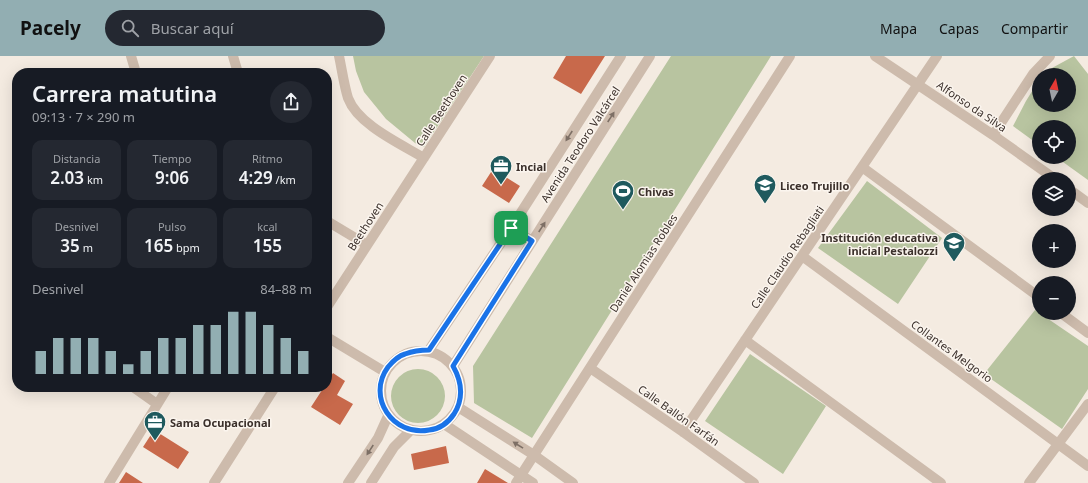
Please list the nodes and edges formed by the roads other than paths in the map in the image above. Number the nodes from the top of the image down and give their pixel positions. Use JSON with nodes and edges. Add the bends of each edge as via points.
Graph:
{"nodes":[{"id":1,"x":131,"y":56,"type":"edge"},
{"id":2,"x":233,"y":56,"type":"edge"},
{"id":3,"x":339,"y":56,"type":"edge"},
{"id":4,"x":490,"y":56,"type":"edge"},
{"id":5,"x":620,"y":56,"type":"edge"},
{"id":6,"x":650,"y":56,"type":"edge"},
{"id":7,"x":790,"y":56,"type":"edge"},
{"id":8,"x":875,"y":56,"type":"edge"},
{"id":9,"x":936,"y":56,"type":"edge"},
{"id":10,"x":1050,"y":56,"type":"edge"},
{"id":11,"x":135,"y":68,"type":"edge"},
{"id":12,"x":237,"y":68,"type":"edge"},
{"id":13,"x":917,"y":84,"type":"junction"},
{"id":14,"x":993,"y":135,"type":"junction"},
{"id":15,"x":424,"y":158,"type":"junction"},
{"id":16,"x":862,"y":167,"type":"junction"},
{"id":17,"x":1045,"y":172,"type":"edge"},
{"id":18,"x":1076,"y":194,"type":"edge"},
{"id":19,"x":1088,"y":203,"type":"edge"},
{"id":20,"x":332,"y":224,"type":"edge"},
{"id":21,"x":511,"y":228,"type":"junction"},
{"id":22,"x":532,"y":241,"type":"junction"},
{"id":23,"x":367,"y":245,"type":"junction"},
{"id":24,"x":802,"y":256,"type":"junction"},
{"id":25,"x":1032,"y":292,"type":"edge"},
{"id":26,"x":332,"y":299,"type":"edge"},
{"id":27,"x":1070,"y":320,"type":"edge"},
{"id":28,"x":1088,"y":333,"type":"edge"},
{"id":29,"x":332,"y":340,"type":"edge"},
{"id":30,"x":745,"y":340,"type":"junction"},
{"id":31,"x":429,"y":350,"type":"junction"},
{"id":32,"x":453,"y":366,"type":"junction"},
{"id":33,"x":590,"y":368,"type":"junction"},
{"id":34,"x":385,"y":372,"type":"junction"},
{"id":35,"x":140,"y":392,"type":"edge"},
{"id":36,"x":165,"y":392,"type":"edge"},
{"id":37,"x":272,"y":392,"type":"edge"},
{"id":38,"x":157,"y":404,"type":"junction"},
{"id":39,"x":1088,"y":404,"type":"edge"},
{"id":40,"x":458,"y":408,"type":"junction"},
{"id":41,"x":388,"y":416,"type":"junction"},
{"id":42,"x":444,"y":424,"type":"junction"},
{"id":43,"x":410,"y":430,"type":"junction"},
{"id":44,"x":683,"y":432,"type":"junction"},
{"id":45,"x":1058,"y":444,"type":"junction"},
{"id":46,"x":534,"y":455,"type":"junction"},
{"id":47,"x":1088,"y":466,"type":"edge"},
{"id":48,"x":519,"y":479,"type":"edge"},
{"id":49,"x":110,"y":483,"type":"edge"},
{"id":50,"x":214,"y":483,"type":"edge"},
{"id":51,"x":348,"y":483,"type":"edge"},
{"id":52,"x":371,"y":483,"type":"edge"},
{"id":53,"x":533,"y":483,"type":"edge"},
{"id":54,"x":573,"y":483,"type":"edge"},
{"id":55,"x":754,"y":483,"type":"edge"},
{"id":56,"x":941,"y":483,"type":"edge"},
{"id":57,"x":1029,"y":483,"type":"edge"}],
"edges":[{"from":1,"to":11,"type":"street"},
{"from":2,"to":12,"type":"street"},
{"from":3,"to":15,"type":"street","via":[[349,99],[362,119]]},
{"from":4,"to":15,"type":"street","name":"Calle Beethoven"},
{"from":5,"to":21,"type":"street","name":"Avenida Teodoro Valcárcel","one_way":true},
{"from":22,"to":6,"type":"street","name":"Avenida Teodoro Valcárcel","one_way":true},
{"from":7,"to":33,"type":"street","name":"Daniel Alomias Robles"},
{"from":8,"to":13,"type":"street","name":"Alfonso da Silva"},
{"from":9,"to":13,"type":"street","name":"Calle Claudio Rebagliati"},
{"from":10,"to":14,"type":"street","via":[[1033,74]]},
{"from":13,"to":14,"type":"street","name":"Alfonso da Silva"},
{"from":13,"to":16,"type":"street","name":"Calle Claudio Rebagliati"},
{"from":14,"to":17,"type":"street","name":"Alfonso da Silva"},
{"from":15,"to":23,"type":"street","name":"Beethoven"},
{"from":16,"to":24,"type":"street","name":"Calle Claudio Rebagliati"},
{"from":16,"to":25,"type":"street"},
{"from":18,"to":19,"type":"street"},
{"from":20,"to":23,"type":"street"},
{"from":21,"to":22,"type":"street"},
{"from":21,"to":31,"type":"street","name":"Avenida Teodoro Valcárcel"},
{"from":22,"to":32,"type":"street","name":"Avenida Teodoro Valcárcel"},
{"from":23,"to":26,"type":"street","name":"Beethoven"},
{"from":24,"to":30,"type":"street","name":"Calle Claudio Rebagliati"},
{"from":24,"to":45,"type":"street","name":"Collantes Melgorio"},
{"from":27,"to":28,"type":"street"},
{"from":29,"to":34,"type":"street"},
{"from":30,"to":44,"type":"street","name":"Calle Claudio Rebagliati"},
{"from":30,"to":56,"type":"street"},
{"from":31,"to":32,"type":"street"},
{"from":31,"to":34,"type":"street","via":[[404,354],[393,361]]},
{"from":32,"to":40,"type":"street","via":[[461,386]]},
{"from":33,"to":44,"type":"street","name":"Calle Ballón Farfán"},
{"from":33,"to":46,"type":"street","name":"Daniel Alomias Robles"},
{"from":34,"to":41,"type":"street","via":[[380,383],[380,394]]},
{"from":35,"to":38,"type":"street"},
{"from":36,"to":38,"type":"street"},
{"from":37,"to":50,"type":"street"},
{"from":38,"to":49,"type":"street"},
{"from":39,"to":45,"type":"street"},
{"from":40,"to":42,"type":"street"},
{"from":46,"to":40,"type":"street","one_way":true},
{"from":41,"to":43,"type":"street","via":[[398,425]]},
{"from":41,"to":51,"type":"street","one_way":true,"via":[[378,438]]},
{"from":42,"to":43,"type":"street","via":[[434,429]]},
{"from":42,"to":48,"type":"street"},
{"from":43,"to":52,"type":"street","via":[[394,447]]},
{"from":44,"to":55,"type":"street","name":"Calle Ballón Farfán"},
{"from":45,"to":47,"type":"street","name":"Collantes Melgorio"},
{"from":45,"to":57,"type":"street"},
{"from":46,"to":48,"type":"street","name":"Daniel Alomias Robles"},
{"from":46,"to":54,"type":"street"},
{"from":48,"to":53,"type":"street"}]}
